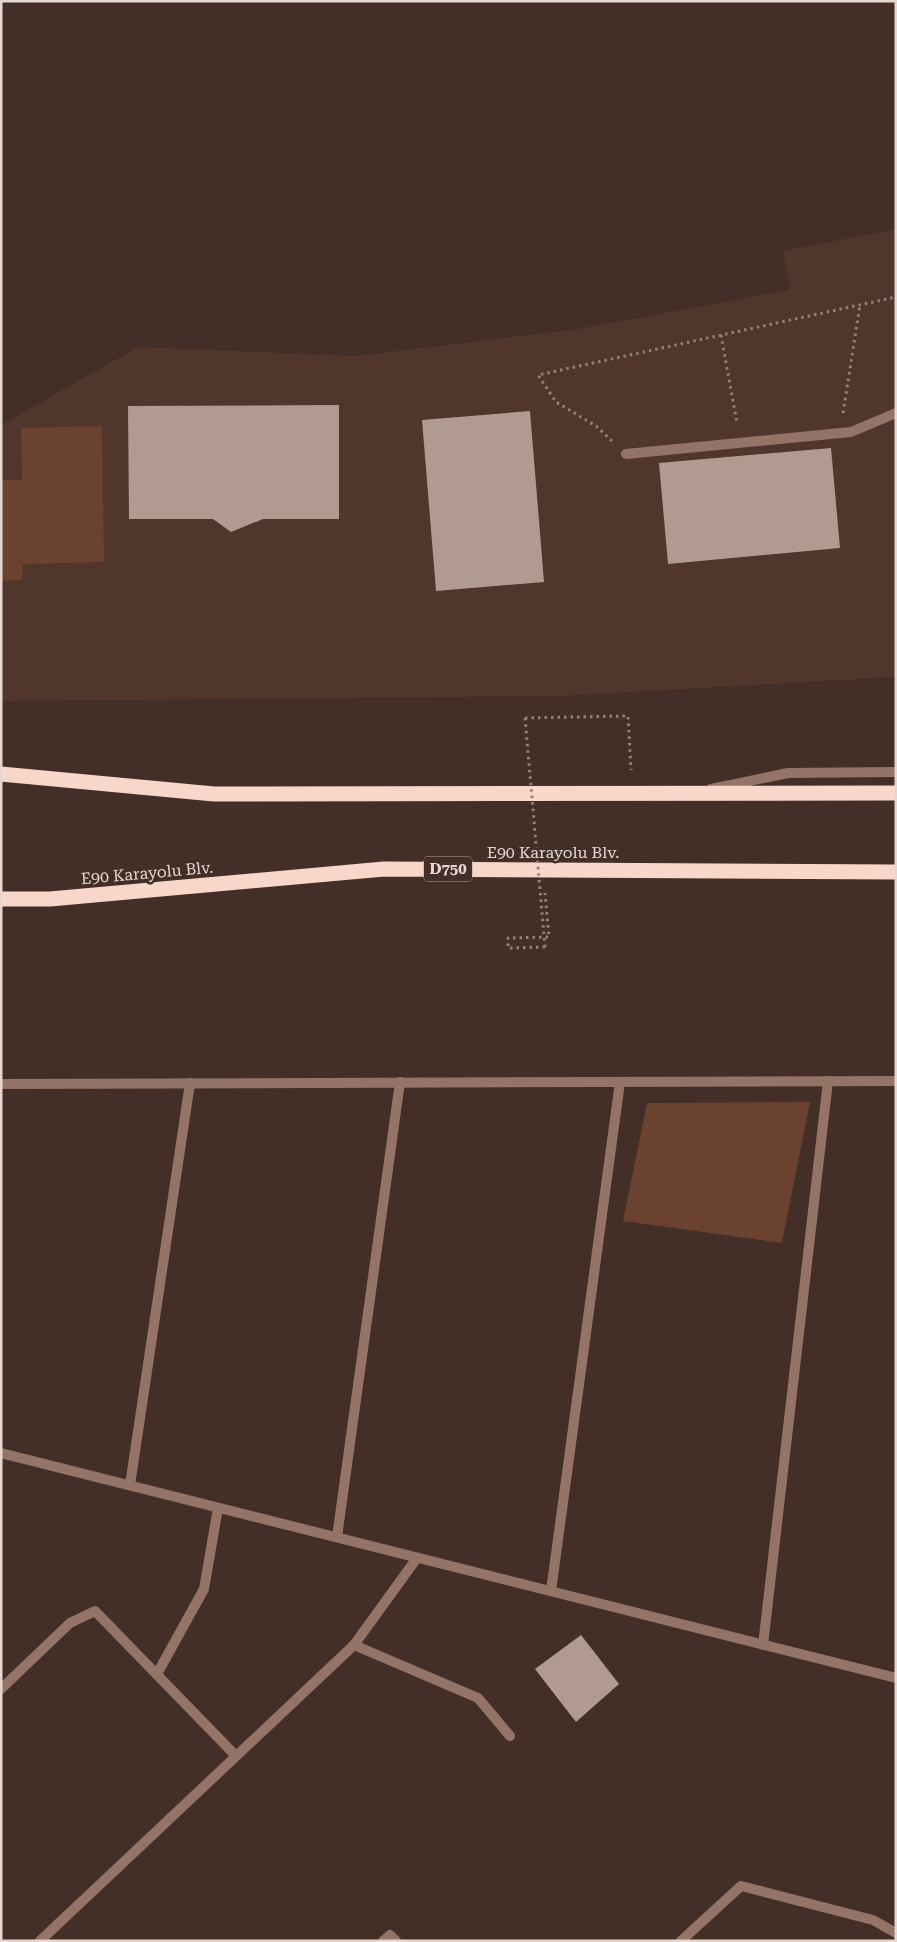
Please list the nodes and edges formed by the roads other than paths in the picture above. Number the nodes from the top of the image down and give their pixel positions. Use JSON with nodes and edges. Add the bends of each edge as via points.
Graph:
{"nodes":[{"id":1,"x":896,"y":414,"type":"edge"},
{"id":2,"x":626,"y":454,"type":"road end"},
{"id":3,"x":896,"y":772,"type":"edge"},
{"id":4,"x":1,"y":774,"type":"edge"},
{"id":5,"x":896,"y":793,"type":"edge"},
{"id":6,"x":686,"y":794,"type":"junction"},
{"id":7,"x":896,"y":872,"type":"edge"},
{"id":8,"x":1,"y":899,"type":"edge"},
{"id":9,"x":828,"y":1081,"type":"junction"},
{"id":10,"x":896,"y":1081,"type":"edge"},
{"id":11,"x":400,"y":1082,"type":"junction"},
{"id":12,"x":620,"y":1082,"type":"junction"},
{"id":13,"x":190,"y":1083,"type":"junction"},
{"id":14,"x":1,"y":1084,"type":"edge"},
{"id":15,"x":1,"y":1453,"type":"edge"},
{"id":16,"x":130,"y":1485,"type":"junction"},
{"id":17,"x":218,"y":1508,"type":"junction"},
{"id":18,"x":337,"y":1537,"type":"junction"},
{"id":19,"x":418,"y":1558,"type":"junction"},
{"id":20,"x":551,"y":1591,"type":"junction"},
{"id":21,"x":763,"y":1645,"type":"junction"},
{"id":22,"x":354,"y":1646,"type":"junction"},
{"id":23,"x":157,"y":1674,"type":"junction"},
{"id":24,"x":896,"y":1678,"type":"edge"},
{"id":25,"x":1,"y":1689,"type":"edge"},
{"id":26,"x":510,"y":1736,"type":"dead end"},
{"id":27,"x":236,"y":1756,"type":"junction"},
{"id":28,"x":896,"y":1933,"type":"edge"},
{"id":29,"x":40,"y":1941,"type":"edge"},
{"id":30,"x":383,"y":1941,"type":"edge"},
{"id":31,"x":396,"y":1941,"type":"edge"},
{"id":32,"x":681,"y":1941,"type":"edge"}],
"edges":[{"from":1,"to":2,"type":"street","via":[[851,432]]},
{"from":3,"to":6,"type":"street","via":[[788,772]]},
{"from":4,"to":6,"type":"highway","via":[[214,794]]},
{"from":5,"to":6,"type":"highway"},
{"from":7,"to":8,"type":"highway","name":"E90 Karayolu Blv.","number":"D750","via":[[384,869],[50,899]]},
{"from":9,"to":10,"type":"street"},
{"from":9,"to":12,"type":"street"},
{"from":9,"to":21,"type":"street"},
{"from":11,"to":12,"type":"street"},
{"from":11,"to":13,"type":"street"},
{"from":11,"to":18,"type":"street"},
{"from":12,"to":20,"type":"street"},
{"from":13,"to":14,"type":"street"},
{"from":13,"to":16,"type":"street"},
{"from":15,"to":16,"type":"street"},
{"from":16,"to":17,"type":"street"},
{"from":17,"to":18,"type":"street"},
{"from":17,"to":23,"type":"street","via":[[204,1589]]},
{"from":18,"to":19,"type":"street"},
{"from":19,"to":20,"type":"street"},
{"from":19,"to":22,"type":"street"},
{"from":20,"to":21,"type":"street"},
{"from":21,"to":24,"type":"street"},
{"from":22,"to":26,"type":"street","via":[[478,1698]]},
{"from":22,"to":27,"type":"street"},
{"from":23,"to":25,"type":"street","via":[[95,1611],[70,1623]]},
{"from":23,"to":27,"type":"street"},
{"from":27,"to":29,"type":"street"},
{"from":28,"to":32,"type":"street","via":[[873,1920],[741,1886]]},
{"from":30,"to":31,"type":"street","via":[[390,1935]]}]}
